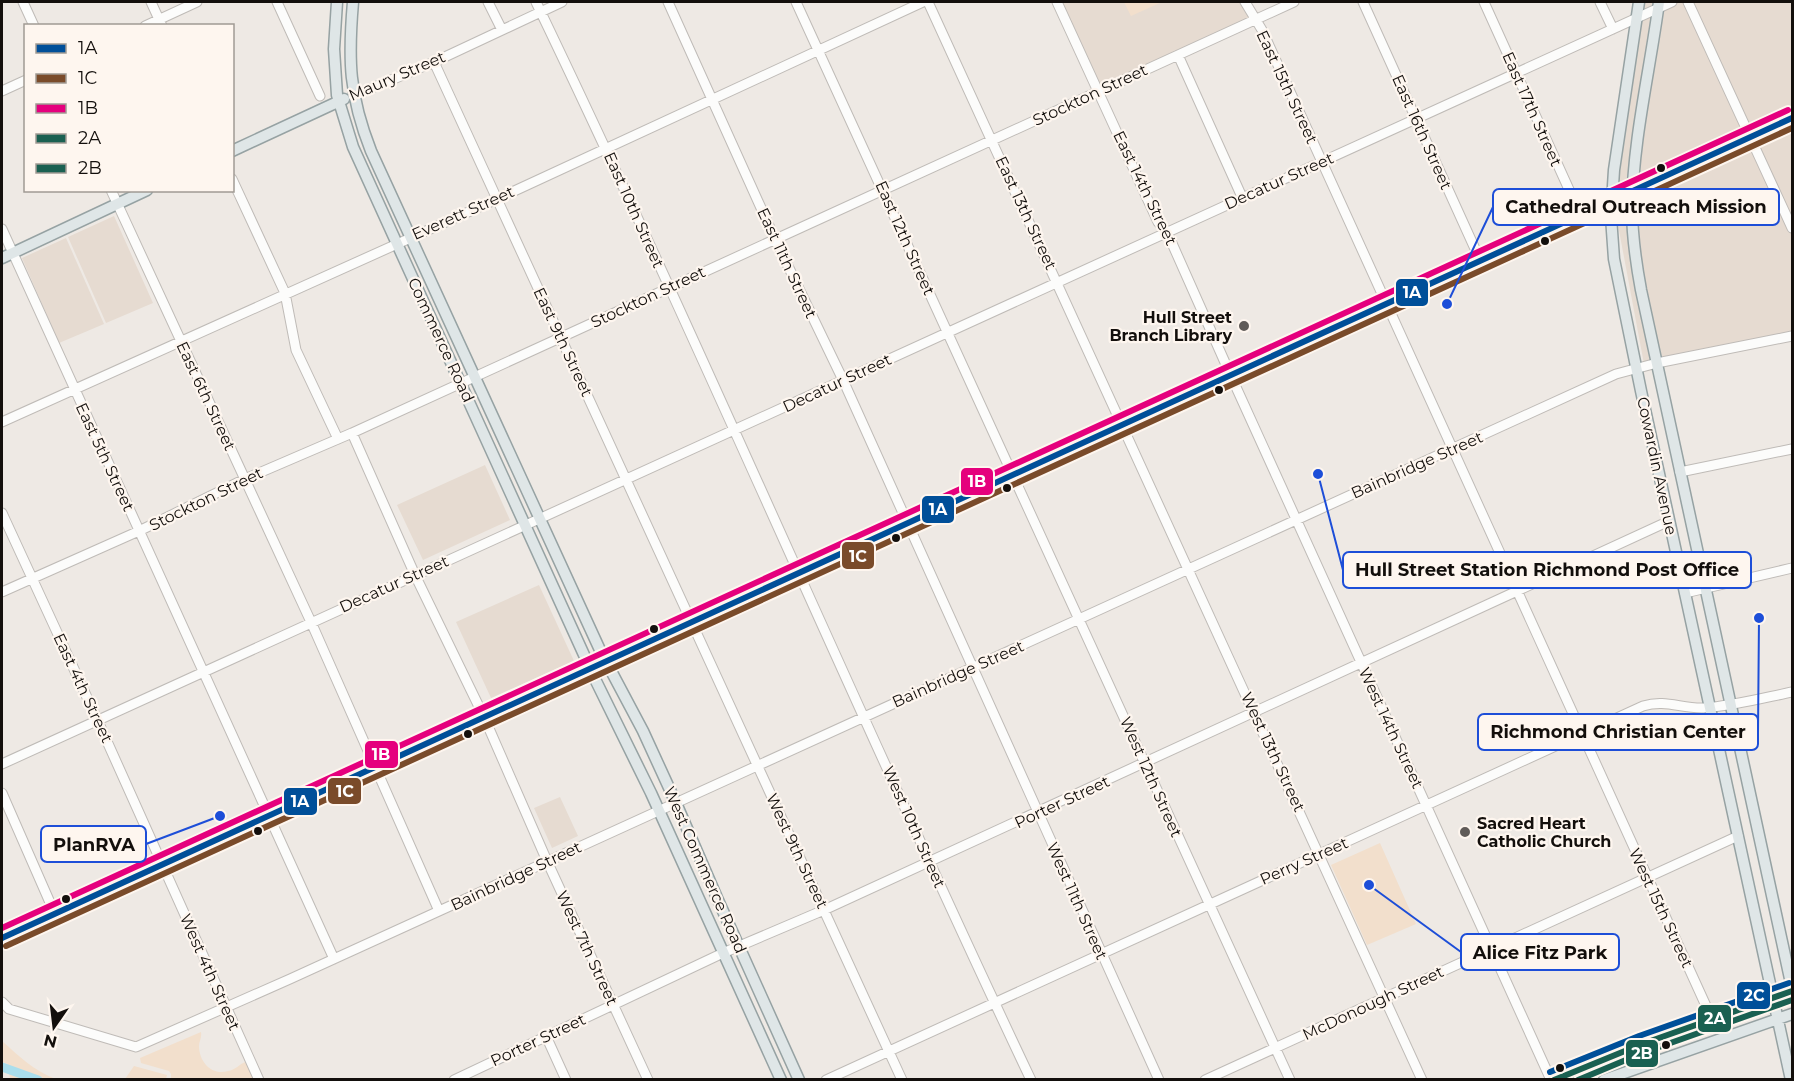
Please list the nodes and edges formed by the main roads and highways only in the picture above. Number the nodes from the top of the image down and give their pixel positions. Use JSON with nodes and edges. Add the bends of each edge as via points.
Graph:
{"nodes":[{"id":1,"x":337,"y":2,"type":"edge"},
{"id":2,"x":352,"y":2,"type":"edge"},
{"id":3,"x":1639,"y":2,"type":"edge"},
{"id":4,"x":1659,"y":5,"type":"edge"},
{"id":5,"x":353,"y":96,"type":"junction"},
{"id":6,"x":338,"y":102,"type":"junction"},
{"id":7,"x":1792,"y":118,"type":"edge"},
{"id":8,"x":234,"y":150,"type":"edge"},
{"id":9,"x":143,"y":192,"type":"edge"},
{"id":10,"x":1632,"y":193,"type":"junction"},
{"id":11,"x":1611,"y":202,"type":"junction"},
{"id":12,"x":2,"y":258,"type":"edge"},
{"id":13,"x":606,"y":662,"type":"junction"},
{"id":14,"x":591,"y":669,"type":"junction"},
{"id":15,"x":2,"y":938,"type":"edge"},
{"id":16,"x":1792,"y":989,"type":"edge"},
{"id":17,"x":1773,"y":998,"type":"junction"},
{"id":18,"x":1792,"y":1014,"type":"edge"},
{"id":19,"x":1778,"y":1018,"type":"junction"},
{"id":20,"x":781,"y":1080,"type":"edge"},
{"id":21,"x":799,"y":1080,"type":"edge"},
{"id":22,"x":1552,"y":1080,"type":"edge"},
{"id":23,"x":1604,"y":1080,"type":"edge"},
{"id":24,"x":1791,"y":1080,"type":"edge"}],
"edges":[{"from":1,"to":6,"type":"main road","name":"Commerce Road","via":[[334,62]]},
{"from":2,"to":5,"type":"main road","name":"Commerce Road"},
{"from":3,"to":11,"type":"main road","name":"Cowardin Avenue"},
{"from":4,"to":10,"type":"main road","name":"Cowardin Avenue"},
{"from":5,"to":6,"type":"main road","name":"Maury Street"},
{"from":5,"to":13,"type":"main road","name":"Commerce Road","via":[[371,151]]},
{"from":6,"to":8,"type":"main road","name":"Maury Street"},
{"from":6,"to":14,"type":"main road","name":"Commerce Road","via":[[353,147]]},
{"from":7,"to":10,"type":"main road"},
{"from":9,"to":12,"type":"main road"},
{"from":10,"to":11,"type":"main road"},
{"from":10,"to":16,"type":"main road","name":"Cowardin Avenue","via":[[1634,253]]},
{"from":11,"to":13,"type":"main road"},
{"from":11,"to":17,"type":"main road","name":"Cowardin Avenue","via":[[1616,273]]},
{"from":13,"to":14,"type":"main road"},
{"from":13,"to":21,"type":"main road","name":"West Commerce Road","via":[[643,731]]},
{"from":14,"to":15,"type":"main road"},
{"from":14,"to":20,"type":"main road","name":"West Commerce Road"},
{"from":16,"to":17,"type":"main road"},
{"from":17,"to":19,"type":"main road","name":"Cowardin Avenue"},
{"from":17,"to":22,"type":"main road"},
{"from":18,"to":19,"type":"main road"},
{"from":19,"to":23,"type":"main road"},
{"from":19,"to":24,"type":"main road","name":"Cowardin Avenue"}]}
